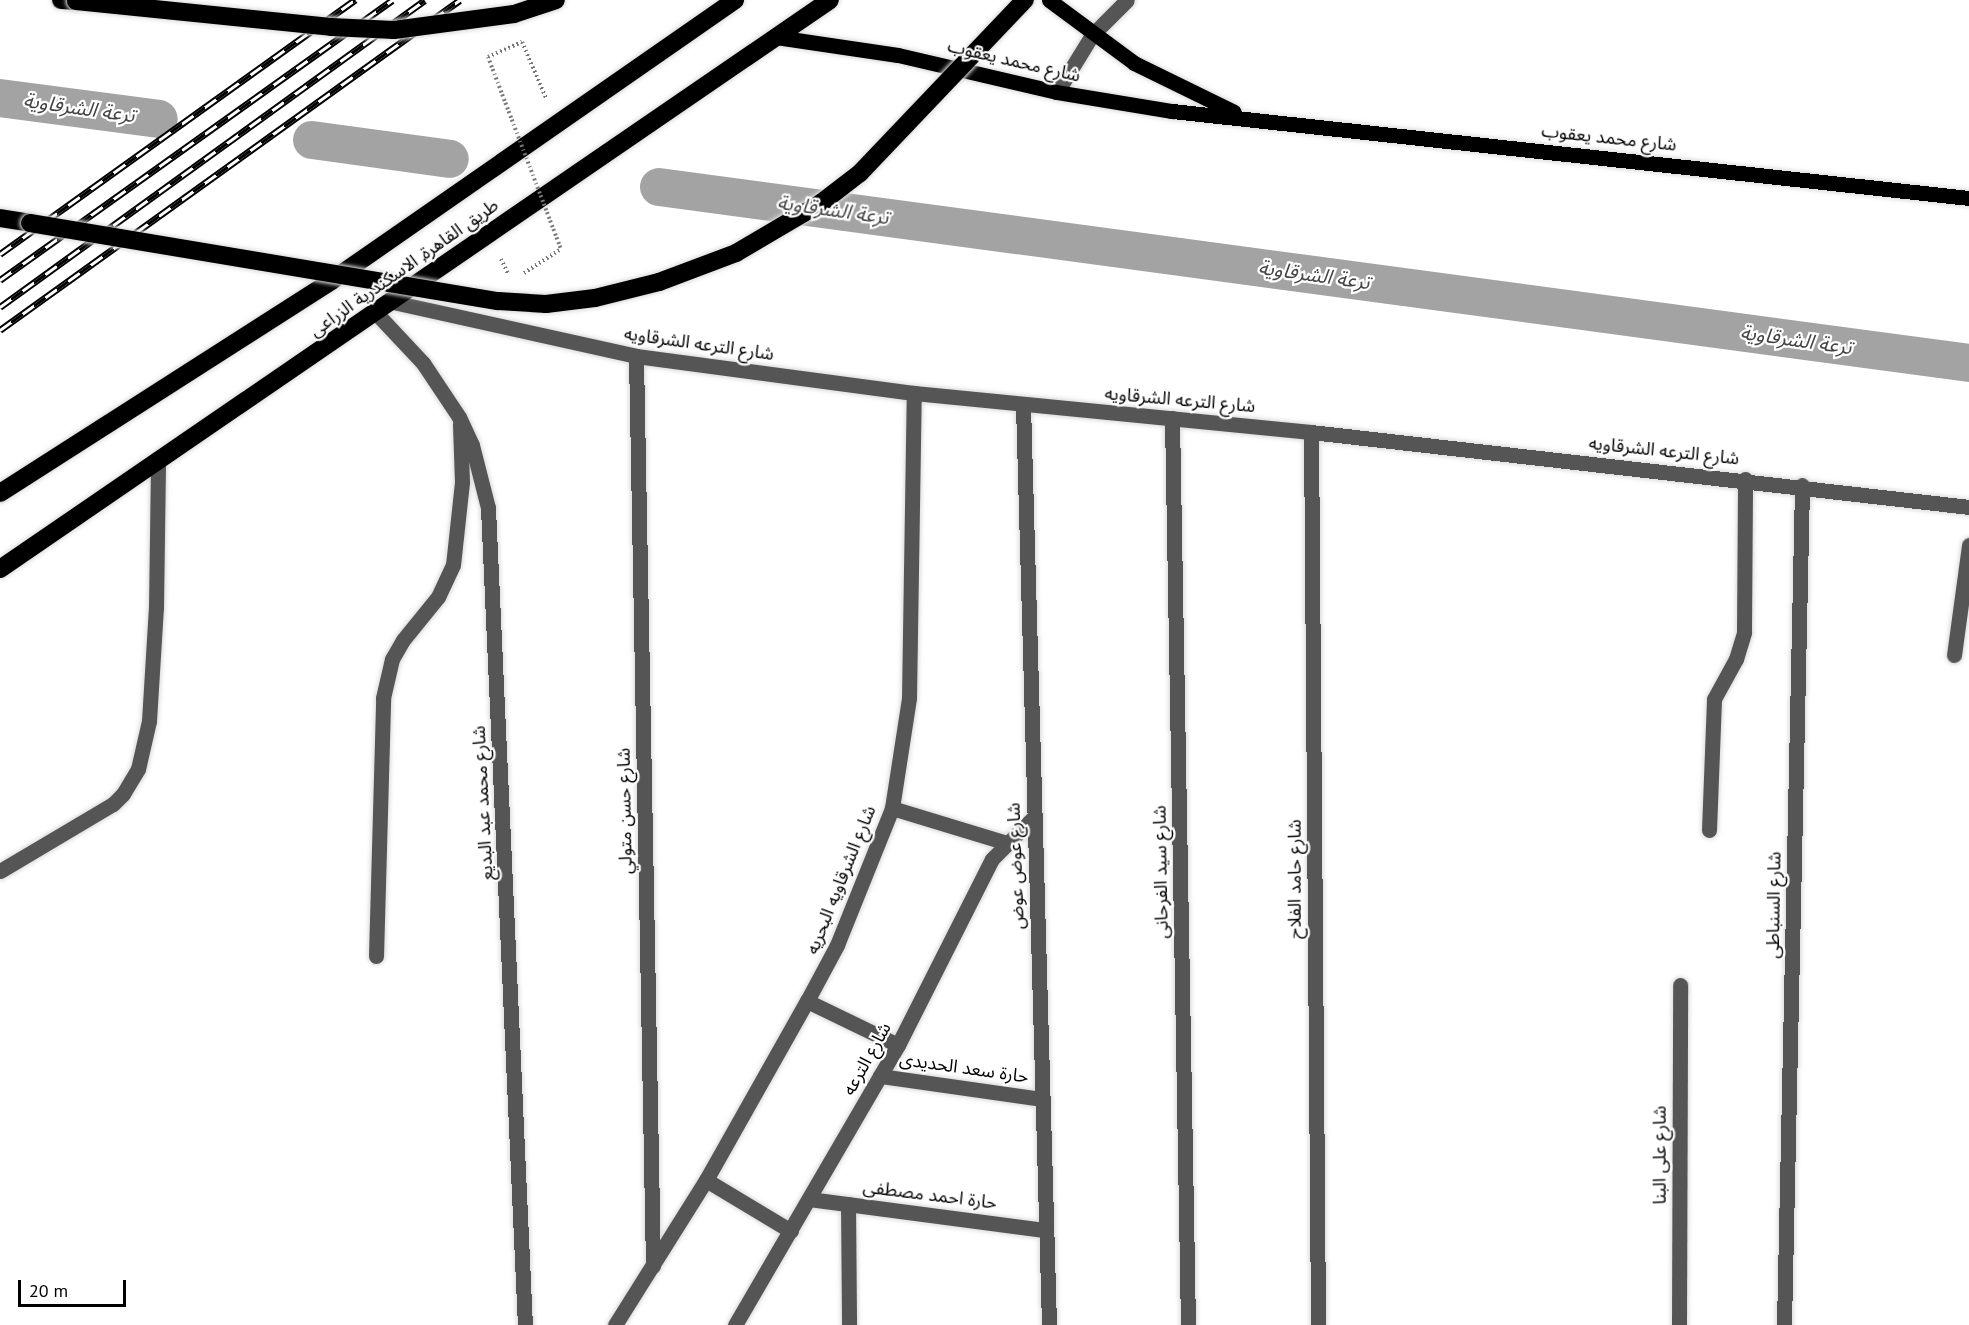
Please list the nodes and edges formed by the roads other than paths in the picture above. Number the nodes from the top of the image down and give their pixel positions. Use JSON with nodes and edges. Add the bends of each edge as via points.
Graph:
{"nodes":[{"id":1,"x":60,"y":0,"type":"edge"},
{"id":2,"x":556,"y":0,"type":"edge"},
{"id":3,"x":735,"y":0,"type":"edge"},
{"id":4,"x":830,"y":0,"type":"edge"},
{"id":5,"x":1025,"y":0,"type":"edge"},
{"id":6,"x":1049,"y":0,"type":"edge"},
{"id":7,"x":1127,"y":0,"type":"edge"},
{"id":8,"x":76,"y":1,"type":"edge"},
{"id":9,"x":1092,"y":35,"type":"junction"},
{"id":10,"x":776,"y":37,"type":"junction"},
{"id":11,"x":1057,"y":92,"type":"junction"},
{"id":12,"x":1245,"y":117,"type":"junction"},
{"id":13,"x":1969,"y":198,"type":"edge"},
{"id":14,"x":0,"y":218,"type":"edge"},
{"id":15,"x":393,"y":302,"type":"junction"},
{"id":16,"x":377,"y":314,"type":"junction"},
{"id":17,"x":636,"y":356,"type":"junction"},
{"id":18,"x":914,"y":393,"type":"junction"},
{"id":19,"x":1023,"y":405,"type":"junction"},
{"id":20,"x":459,"y":417,"type":"junction"},
{"id":21,"x":1172,"y":418,"type":"junction"},
{"id":22,"x":1311,"y":432,"type":"junction"},
{"id":23,"x":158,"y":462,"type":"junction"},
{"id":24,"x":1745,"y":479,"type":"junction"},
{"id":25,"x":1802,"y":486,"type":"junction"},
{"id":26,"x":0,"y":493,"type":"edge"},
{"id":27,"x":1969,"y":507,"type":"edge"},
{"id":28,"x":1969,"y":545,"type":"edge"},
{"id":29,"x":0,"y":569,"type":"edge"},
{"id":30,"x":1954,"y":655,"type":"dead end"},
{"id":31,"x":892,"y":808,"type":"junction"},
{"id":32,"x":1034,"y":817,"type":"junction"},
{"id":33,"x":1709,"y":830,"type":"dead end"},
{"id":34,"x":1007,"y":843,"type":"junction"},
{"id":35,"x":0,"y":871,"type":"edge"},
{"id":36,"x":376,"y":956,"type":"dead end"},
{"id":37,"x":1680,"y":985,"type":"dead end"},
{"id":38,"x":807,"y":1001,"type":"junction"},
{"id":39,"x":898,"y":1045,"type":"junction"},
{"id":40,"x":880,"y":1076,"type":"junction"},
{"id":41,"x":1042,"y":1099,"type":"junction"},
{"id":42,"x":706,"y":1180,"type":"junction"},
{"id":43,"x":809,"y":1199,"type":"junction"},
{"id":44,"x":848,"y":1204,"type":"junction"},
{"id":45,"x":1046,"y":1230,"type":"junction"},
{"id":46,"x":791,"y":1231,"type":"junction"},
{"id":47,"x":654,"y":1266,"type":"junction"},
{"id":48,"x":525,"y":1325,"type":"edge"},
{"id":49,"x":615,"y":1325,"type":"edge"},
{"id":50,"x":735,"y":1325,"type":"edge"},
{"id":51,"x":849,"y":1325,"type":"edge"},
{"id":52,"x":1049,"y":1325,"type":"edge"},
{"id":53,"x":1188,"y":1325,"type":"edge"},
{"id":54,"x":1318,"y":1325,"type":"edge"},
{"id":55,"x":1679,"y":1325,"type":"edge"},
{"id":56,"x":1784,"y":1325,"type":"edge"}],
"edges":[{"from":1,"to":8,"type":"highway"},
{"from":2,"to":8,"type":"highway","bridge":true,"via":[[514,14],[394,30]]},
{"from":3,"to":26,"type":"highway","name":"طريق القاهرة, الاسكندرية الزراعى","via":[[331,281]]},
{"from":4,"to":10,"type":"highway","name":"طريق القاهرة, الاسكندرية الزراعى"},
{"from":5,"to":14,"type":"highway","bridge":true,"via":[[860,173],[821,203],[736,253],[659,282],[595,298],[546,304],[498,301]]},
{"from":6,"to":9,"type":"main road","name":"شارع محمد يعقوب"},
{"from":7,"to":9,"type":"street"},
{"from":9,"to":11,"type":"street"},
{"from":9,"to":12,"type":"main road","name":"شارع محمد يعقوب","via":[[1179,87]]},
{"from":10,"to":11,"type":"main road","name":"شارع محمد يعقوب","via":[[898,55]]},
{"from":10,"to":15,"type":"highway","name":"طريق القاهرة, الاسكندرية الزراعى"},
{"from":11,"to":12,"type":"main road","name":"شارع محمد يعقوب","via":[[1172,111]]},
{"from":12,"to":13,"type":"main road","name":"شارع محمد يعقوب"},
{"from":15,"to":16,"type":"highway","name":"طريق القاهرة, الاسكندرية الزراعى"},
{"from":15,"to":17,"type":"street","name":"شارع الترعه الشرقاويه"},
{"from":16,"to":20,"type":"street","name":"شارع محمد عبد البديع","via":[[423,363]]},
{"from":16,"to":23,"type":"highway","name":"طريق القاهرة, الاسكندرية الزراعى"},
{"from":17,"to":18,"type":"street","name":"شارع الترعه الشرقاويه"},
{"from":17,"to":47,"type":"street","name":"شارع حسن متولي"},
{"from":18,"to":19,"type":"street","name":"شارع الترعه الشرقاويه"},
{"from":18,"to":31,"type":"street","name":"شارع الشرقاويه البحريه","via":[[909,698]]},
{"from":19,"to":21,"type":"street","name":"شارع الترعه الشرقاويه"},
{"from":19,"to":32,"type":"street","name":"شارع عوض عوض"},
{"from":20,"to":36,"type":"street","via":[[462,482],[453,565],[438,597],[392,659],[383,698]]},
{"from":20,"to":48,"type":"street","name":"شارع محمد عبد البديع","via":[[472,445],[488,508]]},
{"from":21,"to":22,"type":"street","name":"شارع الترعه الشرقاويه"},
{"from":21,"to":53,"type":"street","name":"شارع سيد الفرحانى"},
{"from":22,"to":24,"type":"street","name":"شارع الترعه الشرقاويه"},
{"from":22,"to":54,"type":"street","name":"شارع حامد الفلاح"},
{"from":23,"to":29,"type":"highway","name":"طريق القاهرة, الاسكندرية الزراعى"},
{"from":23,"to":35,"type":"street","via":[[156,608],[149,710],[138,769],[113,804]]},
{"from":24,"to":25,"type":"street","name":"شارع الترعه الشرقاويه"},
{"from":24,"to":33,"type":"street","via":[[1743,632],[1736,659],[1714,699]]},
{"from":25,"to":27,"type":"street","name":"شارع الترعه الشرقاويه"},
{"from":25,"to":56,"type":"street","name":"شارع السنباطى"},
{"from":28,"to":30,"type":"street"},
{"from":31,"to":34,"type":"street"},
{"from":31,"to":38,"type":"street","name":"شارع الشرقاويه البحريه","via":[[837,945]]},
{"from":32,"to":34,"type":"street","name":"شارع الترعه"},
{"from":32,"to":41,"type":"street","name":"شارع عوض عوض"},
{"from":34,"to":39,"type":"street","name":"شارع الترعه","via":[[983,876]]},
{"from":37,"to":55,"type":"street","name":"شارع على البنا"},
{"from":38,"to":39,"type":"street"},
{"from":38,"to":42,"type":"street","name":"شارع الشرقاويه البحريه"},
{"from":39,"to":40,"type":"street","name":"شارع الترعه"},
{"from":40,"to":41,"type":"street","name":"حارة سعد الحديدى"},
{"from":40,"to":43,"type":"street","name":"شارع الترعه"},
{"from":41,"to":45,"type":"street","name":"شارع عوض عوض"},
{"from":42,"to":46,"type":"street"},
{"from":42,"to":47,"type":"street","name":"شارع الشرقاويه البحريه"},
{"from":43,"to":44,"type":"street","name":"حارة احمد مصطفى"},
{"from":43,"to":46,"type":"street","name":"شارع الترعه"},
{"from":44,"to":45,"type":"street","name":"حارة احمد مصطفى"},
{"from":44,"to":51,"type":"street"},
{"from":45,"to":52,"type":"street","name":"شارع عوض عوض"},
{"from":46,"to":50,"type":"street","name":"شارع الترعه"},
{"from":47,"to":49,"type":"street","name":"شارع الشرقاويه البحريه"}]}
